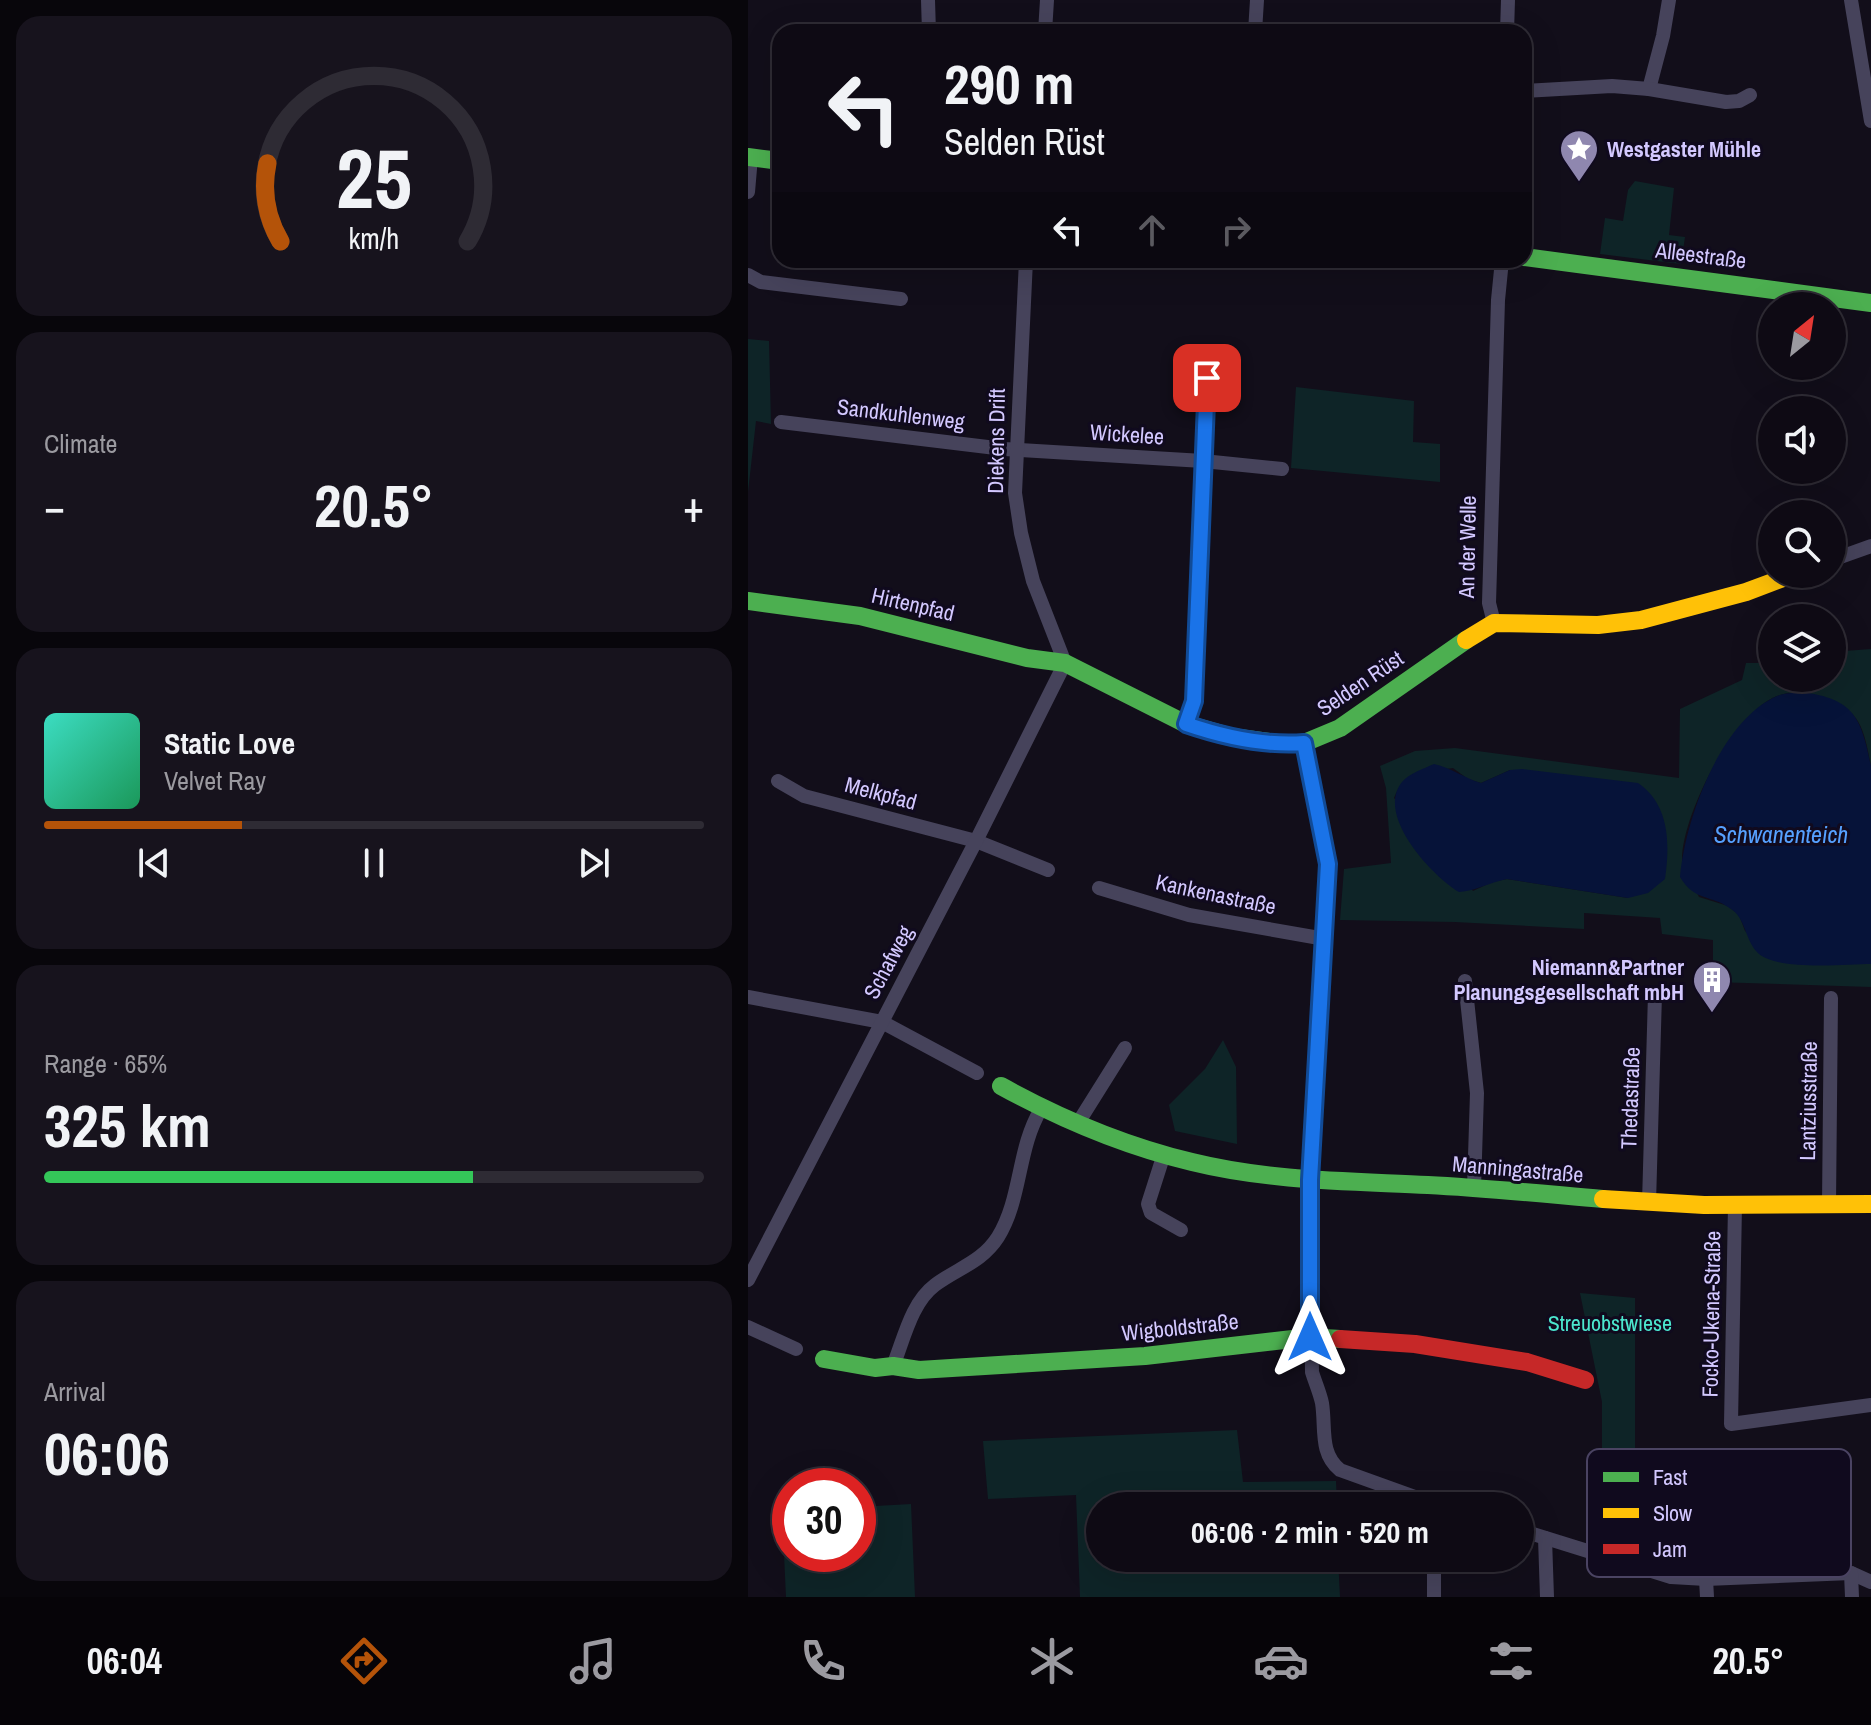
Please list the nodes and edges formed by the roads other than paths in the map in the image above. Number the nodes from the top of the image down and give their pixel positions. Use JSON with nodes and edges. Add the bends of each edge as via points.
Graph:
{"nodes":[{"id":1,"x":928,"y":0,"type":"edge"},
{"id":2,"x":1047,"y":0,"type":"edge"},
{"id":3,"x":1257,"y":0,"type":"edge"},
{"id":4,"x":1508,"y":0,"type":"edge"},
{"id":5,"x":1669,"y":0,"type":"edge"},
{"id":6,"x":1851,"y":0,"type":"edge"},
{"id":7,"x":929,"y":24,"type":"edge"},
{"id":8,"x":1046,"y":24,"type":"edge"},
{"id":9,"x":1256,"y":24,"type":"edge"},
{"id":10,"x":1507,"y":24,"type":"edge"},
{"id":11,"x":1649,"y":89,"type":"junction"},
{"id":12,"x":1532,"y":91,"type":"edge"},
{"id":13,"x":1750,"y":95,"type":"dead end"},
{"id":14,"x":1871,"y":121,"type":"edge"},
{"id":15,"x":749,"y":157,"type":"edge"},
{"id":16,"x":772,"y":160,"type":"edge"},
{"id":17,"x":748,"y":192,"type":"edge"},
{"id":18,"x":1532,"y":258,"type":"edge"},
{"id":19,"x":1026,"y":268,"type":"edge"},
{"id":20,"x":1501,"y":268,"type":"edge"},
{"id":21,"x":748,"y":275,"type":"edge"},
{"id":22,"x":901,"y":299,"type":"dead end"},
{"id":23,"x":1871,"y":303,"type":"edge"},
{"id":24,"x":1200,"y":366,"type":"dead end"},
{"id":25,"x":781,"y":422,"type":"dead end"},
{"id":26,"x":1016,"y":450,"type":"junction"},
{"id":27,"x":1203,"y":461,"type":"junction"},
{"id":28,"x":1282,"y":469,"type":"dead end"},
{"id":29,"x":1871,"y":546,"type":"edge"},
{"id":30,"x":1846,"y":555,"type":"edge"},
{"id":31,"x":1758,"y":588,"type":"edge"},
{"id":32,"x":748,"y":601,"type":"edge"},
{"id":33,"x":1494,"y":623,"type":"junction"},
{"id":34,"x":1065,"y":663,"type":"junction"},
{"id":35,"x":1186,"y":724,"type":"junction"},
{"id":36,"x":1304,"y":743,"type":"junction"},
{"id":37,"x":778,"y":781,"type":"dead end"},
{"id":38,"x":976,"y":841,"type":"junction"},
{"id":39,"x":1048,"y":870,"type":"dead end"},
{"id":40,"x":1099,"y":888,"type":"dead end"},
{"id":41,"x":1325,"y":939,"type":"junction"},
{"id":42,"x":1465,"y":981,"type":"dead end"},
{"id":43,"x":1655,"y":994,"type":"dead end"},
{"id":44,"x":748,"y":997,"type":"edge"},
{"id":45,"x":1831,"y":998,"type":"dead end"},
{"id":46,"x":882,"y":1022,"type":"junction"},
{"id":47,"x":1125,"y":1048,"type":"dead end"},
{"id":48,"x":977,"y":1073,"type":"dead end"},
{"id":49,"x":1001,"y":1086,"type":"dead end"},
{"id":50,"x":1041,"y":1109,"type":"junction"},
{"id":51,"x":1078,"y":1123,"type":"junction"},
{"id":52,"x":1164,"y":1154,"type":"junction"},
{"id":53,"x":1310,"y":1180,"type":"junction"},
{"id":54,"x":1474,"y":1188,"type":"junction"},
{"id":55,"x":1649,"y":1203,"type":"junction"},
{"id":56,"x":1829,"y":1204,"type":"junction"},
{"id":57,"x":1871,"y":1204,"type":"edge"},
{"id":58,"x":1735,"y":1205,"type":"junction"},
{"id":59,"x":1181,"y":1230,"type":"dead end"},
{"id":60,"x":748,"y":1280,"type":"edge"},
{"id":61,"x":748,"y":1327,"type":"edge"},
{"id":62,"x":1310,"y":1337,"type":"junction"},
{"id":63,"x":796,"y":1349,"type":"dead end"},
{"id":64,"x":824,"y":1359,"type":"dead end"},
{"id":65,"x":893,"y":1366,"type":"junction"},
{"id":66,"x":1585,"y":1380,"type":"dead end"},
{"id":67,"x":1871,"y":1405,"type":"edge"},
{"id":68,"x":1400,"y":1492,"type":"edge"},
{"id":69,"x":1534,"y":1534,"type":"edge"},
{"id":70,"x":1545,"y":1538,"type":"junction"},
{"id":71,"x":1587,"y":1551,"type":"edge"},
{"id":72,"x":1434,"y":1572,"type":"edge"},
{"id":73,"x":1851,"y":1573,"type":"joint"},
{"id":74,"x":1671,"y":1577,"type":"edge"},
{"id":75,"x":1754,"y":1577,"type":"edge"},
{"id":76,"x":1706,"y":1579,"type":"junction"},
{"id":77,"x":1871,"y":1582,"type":"edge"},
{"id":78,"x":1434,"y":1597,"type":"edge"},
{"id":79,"x":1547,"y":1597,"type":"edge"},
{"id":80,"x":1707,"y":1597,"type":"edge"},
{"id":81,"x":1852,"y":1597,"type":"edge"}],
"edges":[{"from":1,"to":7,"type":"street"},
{"from":2,"to":8,"type":"street"},
{"from":3,"to":9,"type":"street"},
{"from":4,"to":10,"type":"street"},
{"from":5,"to":11,"type":"street"},
{"from":6,"to":14,"type":"street"},
{"from":11,"to":12,"type":"street"},
{"from":11,"to":13,"type":"street","via":[[1726,102]]},
{"from":15,"to":16,"type":"street"},
{"from":15,"to":17,"type":"street"},
{"from":18,"to":23,"type":"street","name":"Alleestraße"},
{"from":19,"to":26,"type":"street","name":"Diekens Drift"},
{"from":20,"to":33,"type":"street","name":"An der Welle","via":[[1489,603]]},
{"from":21,"to":22,"type":"street","via":[[761,282]]},
{"from":24,"to":27,"type":"street","via":[[1207,378]]},
{"from":25,"to":26,"type":"street","name":"Sandkuhlenweg"},
{"from":26,"to":27,"type":"street","name":"Wickelee"},
{"from":26,"to":34,"type":"street","name":"Diekens Drift","via":[[1021,533],[1033,581]]},
{"from":27,"to":28,"type":"street","name":"Wickelee"},
{"from":27,"to":35,"type":"street","via":[[1194,701]]},
{"from":29,"to":30,"type":"street"},
{"from":31,"to":33,"type":"street","name":"An der Welle","via":[[1641,620],[1598,625]]},
{"from":32,"to":34,"type":"street","name":"Hirtenpfad","via":[[860,616]]},
{"from":33,"to":36,"type":"street","name":"Selden Rüst","via":[[1340,728]]},
{"from":34,"to":35,"type":"street","name":"Selden Rüst"},
{"from":34,"to":38,"type":"street","name":"Schafweg"},
{"from":35,"to":36,"type":"street","name":"Selden Rüst","via":[[1232,737]]},
{"from":36,"to":41,"type":"street","via":[[1328,864]]},
{"from":37,"to":38,"type":"street","name":"Melkpfad","via":[[804,796]]},
{"from":38,"to":39,"type":"street"},
{"from":38,"to":46,"type":"street","name":"Schafweg"},
{"from":40,"to":41,"type":"street","name":"Kankenastraße","via":[[1189,915]]},
{"from":41,"to":53,"type":"street"},
{"from":42,"to":54,"type":"street","via":[[1477,1093]]},
{"from":43,"to":55,"type":"street","name":"Thedastraße"},
{"from":44,"to":46,"type":"street"},
{"from":45,"to":56,"type":"street","name":"Lantziusstraße"},
{"from":46,"to":48,"type":"street"},
{"from":46,"to":60,"type":"street","name":"Schafweg"},
{"from":47,"to":51,"type":"street"},
{"from":49,"to":50,"type":"street","name":"Manningastraße"},
{"from":50,"to":51,"type":"street","name":"Manningastraße"},
{"from":50,"to":65,"type":"street","via":[[998,1236],[986,1253],[923,1298]]},
{"from":51,"to":52,"type":"street","name":"Manningastraße"},
{"from":52,"to":53,"type":"street","name":"Manningastraße","via":[[1219,1168]]},
{"from":52,"to":59,"type":"street","via":[[1148,1204],[1151,1213]]},
{"from":53,"to":54,"type":"street","name":"Manningastraße"},
{"from":53,"to":62,"type":"street"},
{"from":54,"to":55,"type":"street","name":"Manningastraße"},
{"from":55,"to":58,"type":"street","name":"Manningastraße"},
{"from":56,"to":57,"type":"street","name":"Manningastraße"},
{"from":56,"to":58,"type":"street","name":"Manningastraße"},
{"from":58,"to":67,"type":"street","name":"Focko-Ukena-Straße","via":[[1731,1424]]},
{"from":61,"to":63,"type":"street"},
{"from":62,"to":65,"type":"street","name":"Wigboldstraße","via":[[1145,1356],[919,1370]]},
{"from":62,"to":66,"type":"street","name":"Wigboldstraße","via":[[1429,1346],[1527,1362]]},
{"from":62,"to":68,"type":"street","via":[[1331,1462]]},
{"from":64,"to":65,"type":"street","name":"Wigboldstraße"},
{"from":69,"to":70,"type":"street"},
{"from":70,"to":71,"type":"street"},
{"from":70,"to":79,"type":"street"},
{"from":72,"to":78,"type":"street"},
{"from":73,"to":77,"type":"street"},
{"from":73,"to":81,"type":"street"},
{"from":74,"to":76,"type":"street"},
{"from":75,"to":76,"type":"street"},
{"from":76,"to":80,"type":"street"}]}
